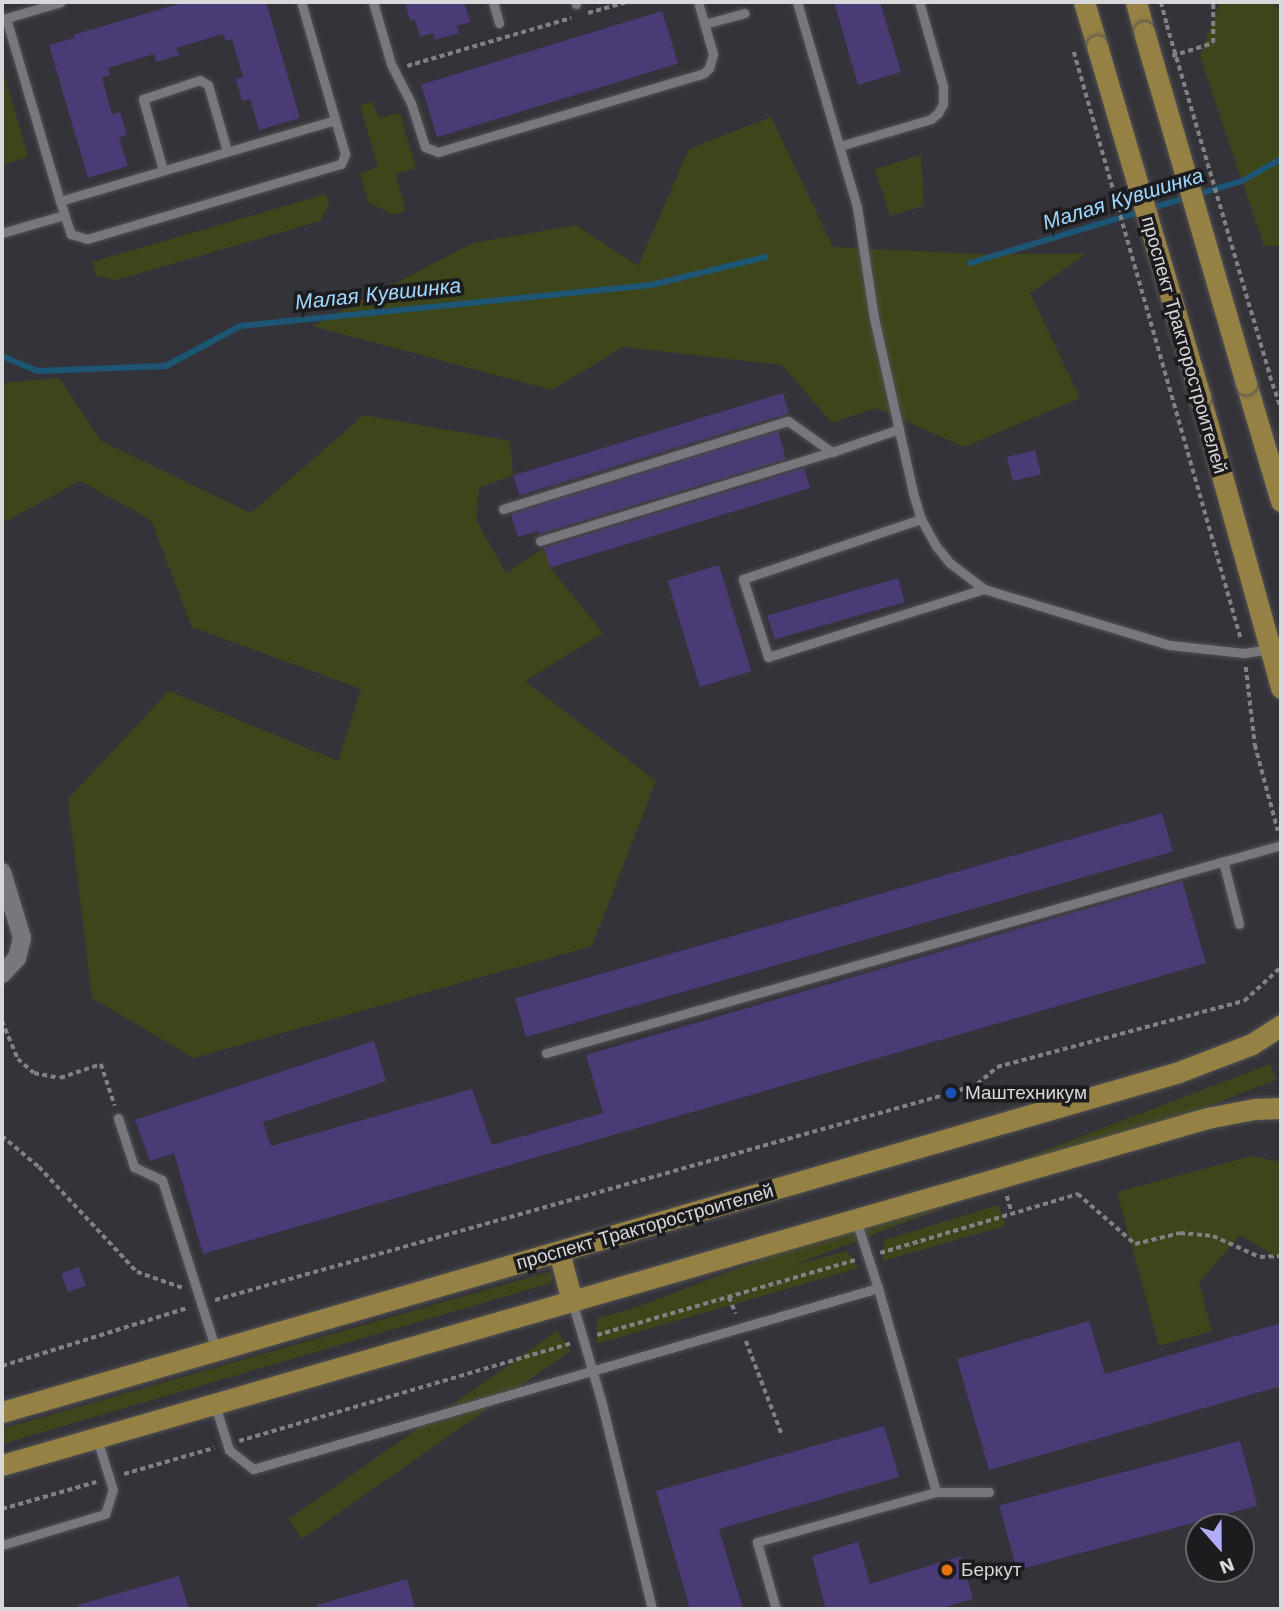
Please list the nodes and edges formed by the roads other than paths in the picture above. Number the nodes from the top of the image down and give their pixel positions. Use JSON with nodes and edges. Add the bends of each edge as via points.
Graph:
{"nodes":[{"id":1,"x":61,"y":2,"type":"edge"},
{"id":2,"x":301,"y":2,"type":"edge"},
{"id":3,"x":373,"y":2,"type":"edge"},
{"id":4,"x":493,"y":2,"type":"edge"},
{"id":5,"x":698,"y":2,"type":"edge"},
{"id":6,"x":797,"y":2,"type":"edge"},
{"id":7,"x":919,"y":2,"type":"edge"},
{"id":8,"x":1084,"y":2,"type":"edge"},
{"id":9,"x":1136,"y":2,"type":"edge"},
{"id":10,"x":745,"y":13,"type":"dead end"},
{"id":11,"x":4,"y":19,"type":"edge"},
{"id":12,"x":499,"y":23,"type":"dead end"},
{"id":13,"x":704,"y":24,"type":"junction"},
{"id":14,"x":335,"y":120,"type":"junction"},
{"id":15,"x":840,"y":146,"type":"junction"},
{"id":16,"x":228,"y":152,"type":"junction"},
{"id":17,"x":163,"y":170,"type":"junction"},
{"id":18,"x":60,"y":201,"type":"junction"},
{"id":19,"x":64,"y":215,"type":"junction"},
{"id":20,"x":2,"y":233,"type":"edge"},
{"id":21,"x":899,"y":429,"type":"junction"},
{"id":22,"x":832,"y":452,"type":"junction"},
{"id":23,"x":1281,"y":501,"type":"edge"},
{"id":24,"x":503,"y":509,"type":"dead end"},
{"id":25,"x":921,"y":519,"type":"junction"},
{"id":26,"x":540,"y":541,"type":"dead end"},
{"id":27,"x":984,"y":589,"type":"junction"},
{"id":28,"x":1270,"y":649,"type":"junction"},
{"id":29,"x":1281,"y":688,"type":"edge"},
{"id":30,"x":1281,"y":845,"type":"edge"},
{"id":31,"x":1223,"y":861,"type":"junction"},
{"id":32,"x":2,"y":872,"type":"edge"},
{"id":33,"x":1239,"y":923,"type":"dead end"},
{"id":34,"x":2,"y":974,"type":"edge"},
{"id":35,"x":1281,"y":1025,"type":"edge"},
{"id":36,"x":546,"y":1053,"type":"dead end"},
{"id":37,"x":1281,"y":1108,"type":"edge"},
{"id":38,"x":118,"y":1118,"type":"road end"},
{"id":39,"x":856,"y":1219,"type":"junction"},
{"id":40,"x":559,"y":1252,"type":"junction"},
{"id":41,"x":878,"y":1288,"type":"junction"},
{"id":42,"x":572,"y":1301,"type":"junction"},
{"id":43,"x":216,"y":1350,"type":"junction"},
{"id":44,"x":593,"y":1372,"type":"junction"},
{"id":45,"x":215,"y":1403,"type":"junction"},
{"id":46,"x":2,"y":1412,"type":"edge"},
{"id":47,"x":96,"y":1437,"type":"junction"},
{"id":48,"x":2,"y":1465,"type":"edge"},
{"id":49,"x":936,"y":1492,"type":"junction"},
{"id":50,"x":989,"y":1492,"type":"dead end"},
{"id":51,"x":2,"y":1545,"type":"edge"},
{"id":52,"x":652,"y":1609,"type":"edge"},
{"id":53,"x":776,"y":1609,"type":"edge"}],
"edges":[{"from":1,"to":11,"type":"lane"},
{"from":2,"to":14,"type":"lane"},
{"from":3,"to":13,"type":"lane","via":[[425,147],[438,152],[704,73],[713,54]]},
{"from":4,"to":12,"type":"lane"},
{"from":5,"to":13,"type":"lane"},
{"from":6,"to":15,"type":"lane"},
{"from":7,"to":15,"type":"lane","via":[[943,86],[943,104],[931,119]]},
{"from":8,"to":28,"type":"main road","name":"проспект Тракторостроителей","bridge":true},
{"from":9,"to":23,"type":"main road","bridge":true},
{"from":10,"to":13,"type":"lane"},
{"from":11,"to":18,"type":"lane"},
{"from":14,"to":16,"type":"lane"},
{"from":14,"to":19,"type":"lane","via":[[345,153],[336,166],[87,239],[71,234]]},
{"from":15,"to":21,"type":"lane","via":[[863,231],[874,318]]},
{"from":16,"to":17,"type":"lane"},
{"from":16,"to":17,"type":"lane","via":[[208,85],[200,80],[144,99]]},
{"from":17,"to":18,"type":"lane"},
{"from":18,"to":19,"type":"lane"},
{"from":19,"to":20,"type":"lane"},
{"from":21,"to":22,"type":"lane"},
{"from":21,"to":25,"type":"lane"},
{"from":22,"to":24,"type":"lane","via":[[788,421]]},
{"from":22,"to":26,"type":"lane"},
{"from":25,"to":27,"type":"lane","via":[[950,563]]},
{"from":25,"to":27,"type":"lane","via":[[743,579],[768,657]]},
{"from":27,"to":28,"type":"lane","via":[[1170,645],[1244,653]]},
{"from":28,"to":29,"type":"main road","name":"проспект Тракторостроителей"},
{"from":30,"to":31,"type":"lane"},
{"from":31,"to":33,"type":"lane"},
{"from":31,"to":36,"type":"lane"},
{"from":32,"to":34,"type":"street","via":[[22,938],[17,958]]},
{"from":35,"to":40,"type":"main road","name":"проспект Тракторостроителей","via":[[1230,1054],[1177,1073]]},
{"from":37,"to":39,"type":"main road","via":[[1207,1118]]},
{"from":38,"to":43,"type":"lane","via":[[134,1167],[162,1180]]},
{"from":39,"to":41,"type":"lane"},
{"from":39,"to":42,"type":"main road"},
{"from":40,"to":42,"type":"main road"},
{"from":40,"to":43,"type":"main road","name":"проспект Тракторостроителей"},
{"from":41,"to":44,"type":"lane"},
{"from":41,"to":49,"type":"lane"},
{"from":42,"to":44,"type":"lane"},
{"from":42,"to":45,"type":"main road"},
{"from":43,"to":46,"type":"main road","name":"проспект Тракторостроителей"},
{"from":44,"to":45,"type":"lane","via":[[253,1469],[229,1450]]},
{"from":44,"to":52,"type":"lane"},
{"from":45,"to":47,"type":"main road"},
{"from":47,"to":48,"type":"main road"},
{"from":47,"to":51,"type":"lane","via":[[113,1490],[105,1514]]},
{"from":49,"to":50,"type":"lane"},
{"from":49,"to":53,"type":"lane","via":[[757,1542]]}]}
